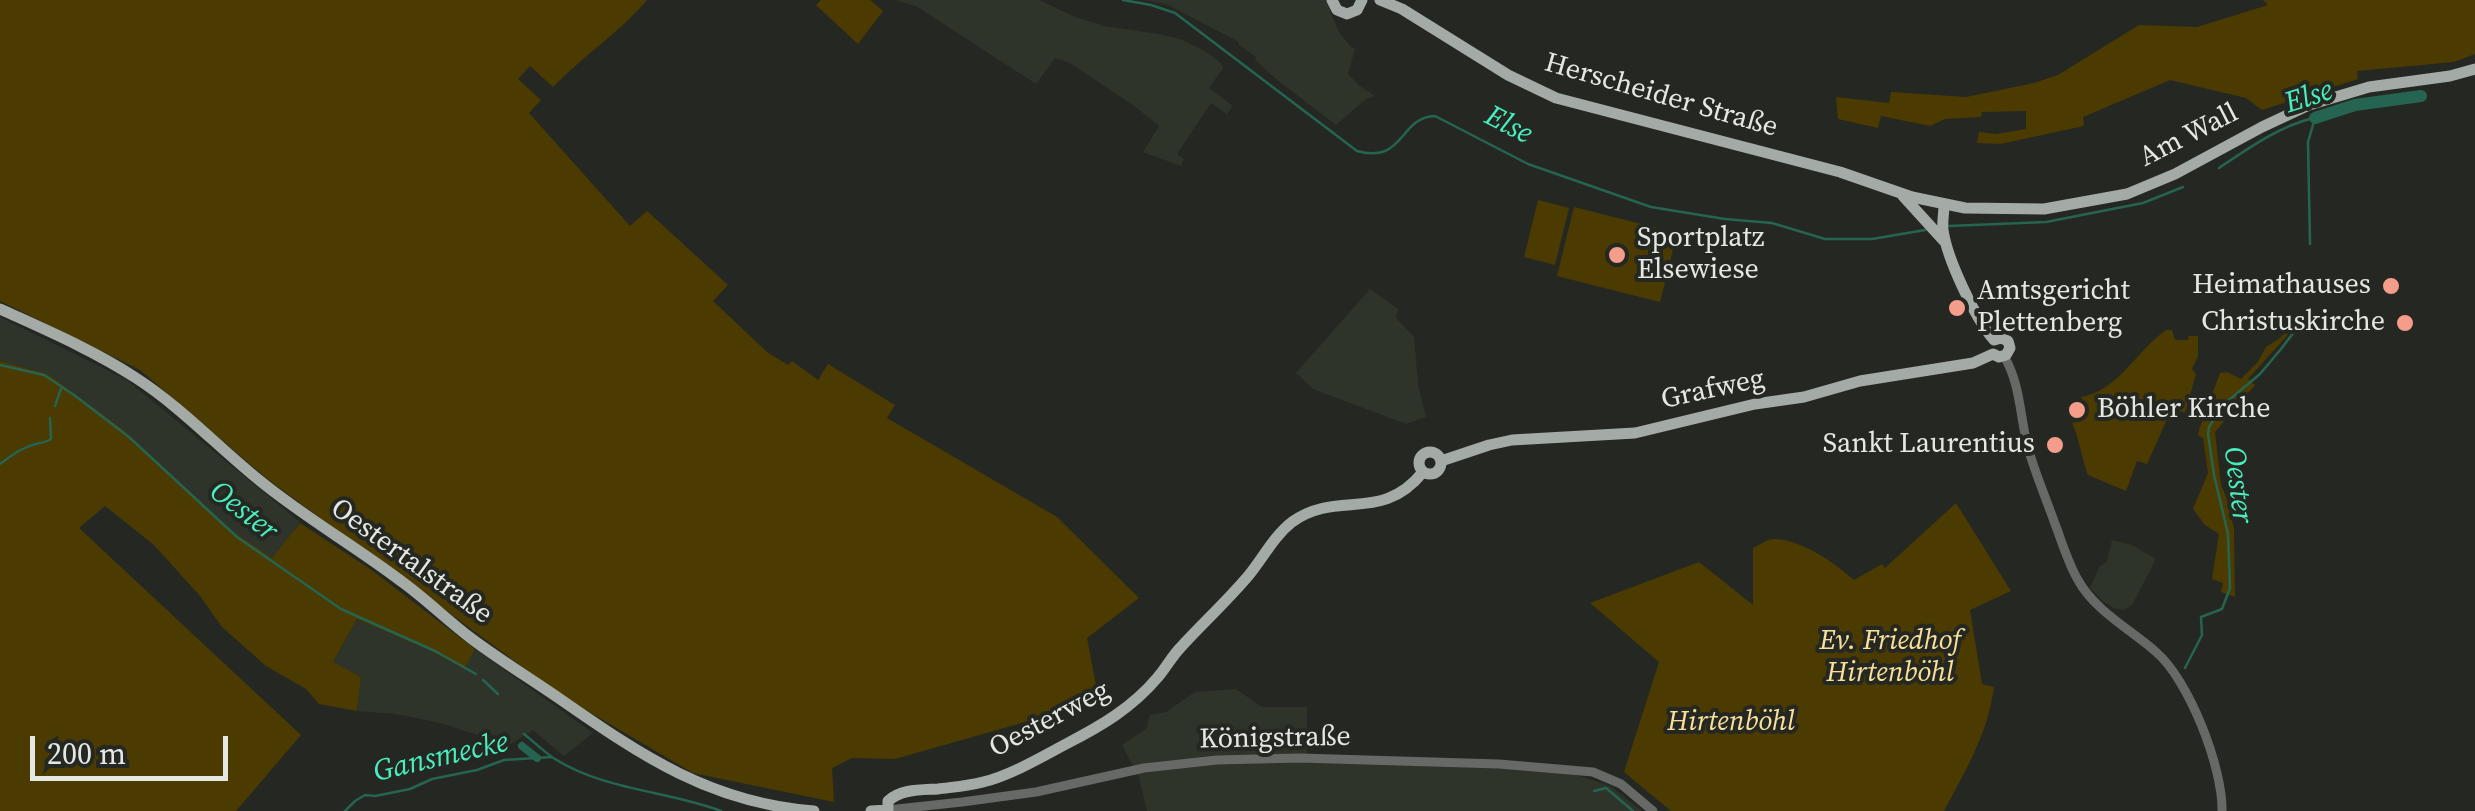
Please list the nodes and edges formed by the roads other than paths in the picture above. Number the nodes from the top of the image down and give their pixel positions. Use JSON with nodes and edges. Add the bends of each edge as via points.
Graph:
{"nodes":[{"id":1,"x":1332,"y":0,"type":"edge"},
{"id":2,"x":1362,"y":0,"type":"edge"},
{"id":3,"x":1380,"y":0,"type":"edge"},
{"id":4,"x":2475,"y":69,"type":"edge"},
{"id":5,"x":1902,"y":194,"type":"junction"},
{"id":6,"x":1944,"y":206,"type":"junction"},
{"id":7,"x":1934,"y":229,"type":"junction"},
{"id":8,"x":1947,"y":244,"type":"junction"},
{"id":9,"x":0,"y":309,"type":"edge"},
{"id":10,"x":1997,"y":350,"type":"junction"},
{"id":11,"x":1287,"y":526,"type":"joint"},
{"id":12,"x":888,"y":810,"type":"edge"},
{"id":13,"x":814,"y":811,"type":"edge"},
{"id":14,"x":872,"y":811,"type":"edge"},
{"id":15,"x":1653,"y":811,"type":"edge"},
{"id":16,"x":2222,"y":811,"type":"edge"}],
"edges":[{"from":1,"to":2,"type":"main road","via":[[1347,14]]},
{"from":3,"to":5,"type":"main road","name":"Herscheider Straße","via":[[1556,98]]},
{"from":4,"to":6,"type":"main road","name":"Am Wall","via":[[2309,105],[2128,194],[2036,210]]},
{"from":5,"to":6,"type":"main road","name":"Herscheider Straße"},
{"from":5,"to":7,"type":"main road"},
{"from":6,"to":7,"type":"main road","via":[[1933,213]]},
{"from":6,"to":8,"type":"main road"},
{"from":7,"to":8,"type":"main road"},
{"from":8,"to":10,"type":"main road"},
{"from":9,"to":13,"type":"main road","name":"Oestertalstraße","via":[[138,379],[296,509],[636,750],[709,788]]},
{"from":10,"to":11,"type":"main road","name":"Grafweg","via":[[1972,364],[1860,381],[1635,433],[1489,444],[1441,461],[1436,472],[1423,472],[1388,500],[1316,510]]},
{"from":10,"to":16,"type":"street","via":[[2014,379],[2035,468],[2078,581],[2174,671],[2211,752]]},
{"from":11,"to":12,"type":"main road","name":"Oesterweg","via":[[1122,712],[989,780],[896,794]]},
{"from":12,"to":14,"type":"main road"},
{"from":12,"to":15,"type":"street","name":"Königstraße","via":[[1036,792],[1144,768],[1300,758],[1593,772],[1621,784]]}]}
